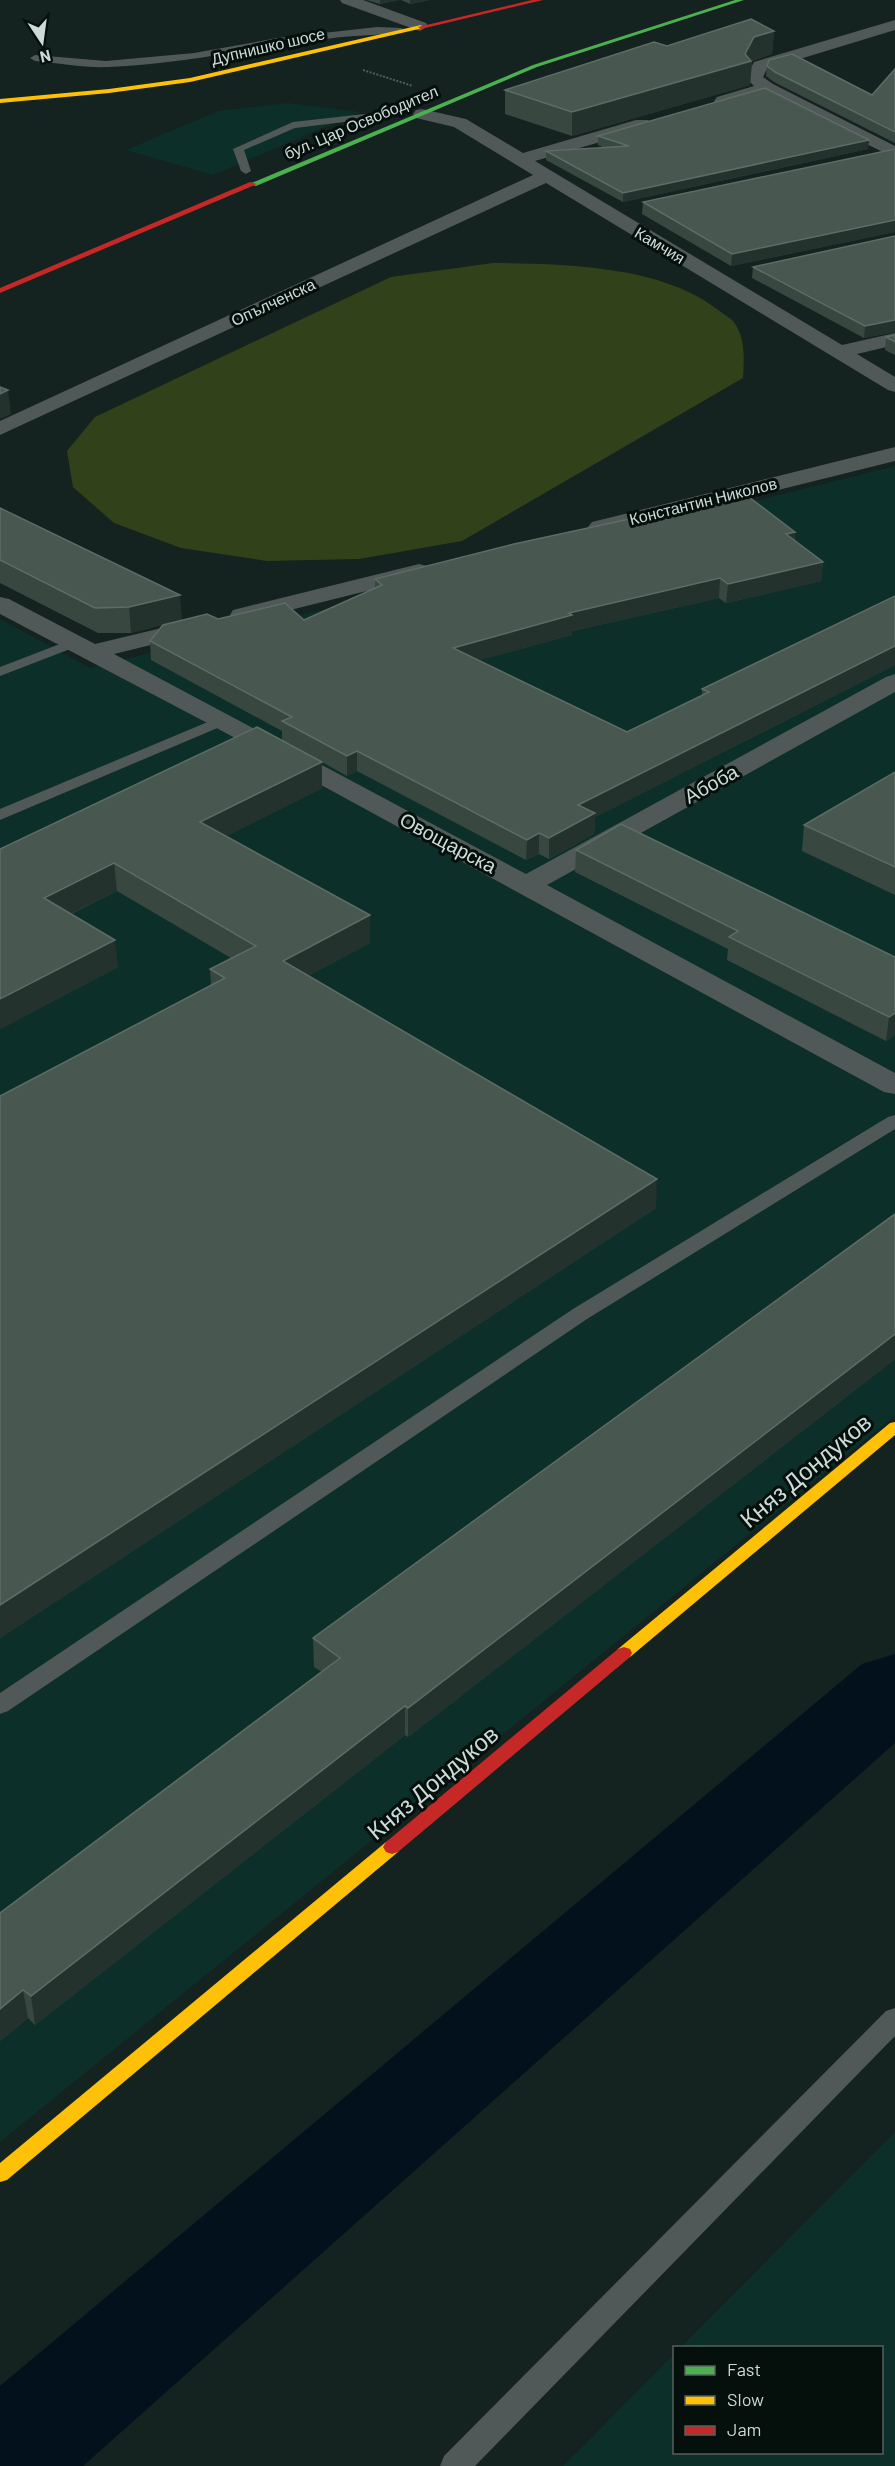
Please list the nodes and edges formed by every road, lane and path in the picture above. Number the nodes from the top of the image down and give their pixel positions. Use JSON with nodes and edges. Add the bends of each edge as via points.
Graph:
{"nodes":[{"id":1,"x":348,"y":0,"type":"edge"},
{"id":2,"x":540,"y":0,"type":"edge"},
{"id":3,"x":702,"y":0,"type":"edge"},
{"id":4,"x":741,"y":0,"type":"edge"},
{"id":5,"x":895,"y":25,"type":"edge"},
{"id":6,"x":420,"y":26,"type":"junction"},
{"id":7,"x":401,"y":31,"type":"junction"},
{"id":8,"x":315,"y":53,"type":"junction"},
{"id":9,"x":35,"y":58,"type":"dead end"},
{"id":10,"x":767,"y":88,"type":"junction"},
{"id":11,"x":439,"y":91,"type":"dead end"},
{"id":12,"x":0,"y":101,"type":"edge"},
{"id":13,"x":710,"y":104,"type":"edge"},
{"id":14,"x":388,"y":112,"type":"junction"},
{"id":15,"x":422,"y":114,"type":"junction"},
{"id":16,"x":654,"y":121,"type":"edge"},
{"id":17,"x":330,"y":136,"type":"dead end"},
{"id":18,"x":895,"y":152,"type":"edge"},
{"id":19,"x":871,"y":158,"type":"edge"},
{"id":20,"x":519,"y":160,"type":"junction"},
{"id":21,"x":246,"y":171,"type":"dead end"},
{"id":22,"x":545,"y":176,"type":"junction"},
{"id":23,"x":631,"y":208,"type":"edge"},
{"id":24,"x":608,"y":213,"type":"junction"},
{"id":25,"x":738,"y":273,"type":"edge"},
{"id":26,"x":716,"y":278,"type":"junction"},
{"id":27,"x":0,"y":291,"type":"edge"},
{"id":28,"x":895,"y":339,"type":"edge"},
{"id":29,"x":839,"y":352,"type":"junction"},
{"id":30,"x":895,"y":386,"type":"edge"},
{"id":31,"x":0,"y":429,"type":"edge"},
{"id":32,"x":895,"y":454,"type":"edge"},
{"id":33,"x":574,"y":533,"type":"edge"},
{"id":34,"x":436,"y":567,"type":"edge"},
{"id":35,"x":0,"y":604,"type":"edge"},
{"id":36,"x":82,"y":648,"type":"junction"},
{"id":37,"x":0,"y":672,"type":"edge"},
{"id":38,"x":895,"y":682,"type":"edge"},
{"id":39,"x":222,"y":721,"type":"junction"},
{"id":40,"x":0,"y":815,"type":"edge"},
{"id":41,"x":527,"y":885,"type":"junction"},
{"id":42,"x":895,"y":1085,"type":"edge"},
{"id":43,"x":895,"y":1121,"type":"edge"},
{"id":44,"x":895,"y":1427,"type":"edge"},
{"id":45,"x":0,"y":1705,"type":"edge"},
{"id":46,"x":895,"y":2019,"type":"edge"},
{"id":47,"x":0,"y":2174,"type":"edge"},
{"id":48,"x":455,"y":2466,"type":"edge"}],
"edges":[{"from":1,"to":6,"type":"street"},
{"from":2,"to":6,"type":"main road","name":"Дупнишко шосе"},
{"from":3,"to":11,"type":"main road","name":"бул. Цар Освободител","via":[[514,60]]},
{"from":4,"to":15,"type":"main road","name":"бул. Цар Освободител","via":[[535,66]]},
{"from":5,"to":10,"type":"street","via":[[760,66],[754,78]]},
{"from":6,"to":7,"type":"main road","name":"Дупнишко шосе"},
{"from":7,"to":8,"type":"main road","name":"Дупнишко шосе"},
{"from":7,"to":9,"type":"lane","via":[[278,41],[194,56],[106,64]]},
{"from":8,"to":12,"type":"main road","name":"Дупнишко шосе","via":[[216,76],[128,90]]},
{"from":8,"to":14,"type":"path","via":[[416,87],[410,97],[388,106]]},
{"from":10,"to":13,"type":"street"},
{"from":10,"to":18,"type":"street"},
{"from":14,"to":17,"type":"main road","name":"бул. Цар Освободител"},
{"from":14,"to":21,"type":"lane","via":[[293,125],[238,148]]},
{"from":15,"to":20,"type":"street","name":"Камчия","via":[[460,123]]},
{"from":15,"to":27,"type":"main road","name":"бул. Цар Освободител"},
{"from":16,"to":20,"type":"street"},
{"from":18,"to":19,"type":"street"},
{"from":20,"to":22,"type":"street","name":"Камчия"},
{"from":22,"to":24,"type":"street","name":"Камчия"},
{"from":22,"to":31,"type":"street","name":"Опълченска"},
{"from":23,"to":24,"type":"street"},
{"from":24,"to":26,"type":"street","name":"Камчия"},
{"from":25,"to":26,"type":"street"},
{"from":26,"to":29,"type":"street","name":"Камчия"},
{"from":28,"to":29,"type":"street"},
{"from":29,"to":30,"type":"street","name":"Камчия"},
{"from":32,"to":33,"type":"street","name":"Константин Николов"},
{"from":34,"to":36,"type":"street"},
{"from":35,"to":36,"type":"street","name":"Овощарска"},
{"from":36,"to":37,"type":"lane"},
{"from":36,"to":39,"type":"street","name":"Овощарска"},
{"from":38,"to":41,"type":"street","name":"Абоба"},
{"from":39,"to":40,"type":"lane"},
{"from":39,"to":41,"type":"street","name":"Овощарска"},
{"from":41,"to":42,"type":"street","name":"Овощарска"},
{"from":43,"to":45,"type":"lane","via":[[580,1314]]},
{"from":44,"to":47,"type":"main road","name":"Княз Дондуков"},
{"from":46,"to":48,"type":"lane"}]}
